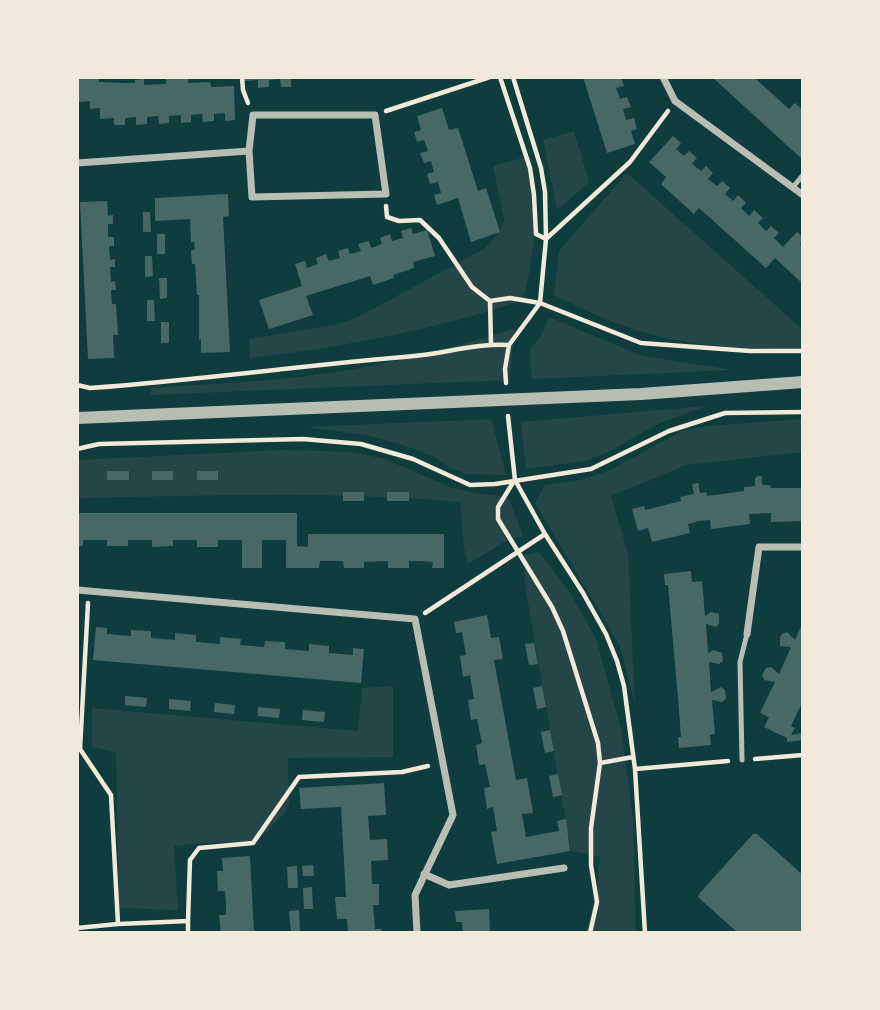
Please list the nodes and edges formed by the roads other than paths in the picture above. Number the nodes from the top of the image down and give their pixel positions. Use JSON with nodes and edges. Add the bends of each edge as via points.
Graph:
{"nodes":[{"id":1,"x":663,"y":77,"type":"edge"},
{"id":2,"x":249,"y":151,"type":"junction"},
{"id":3,"x":77,"y":163,"type":"edge"},
{"id":4,"x":803,"y":174,"type":"edge"},
{"id":5,"x":793,"y":187,"type":"junction"},
{"id":6,"x":803,"y":195,"type":"edge"},
{"id":7,"x":803,"y":382,"type":"edge"},
{"id":8,"x":77,"y":418,"type":"edge"},
{"id":9,"x":803,"y":547,"type":"edge"},
{"id":10,"x":77,"y":590,"type":"edge"},
{"id":11,"x":747,"y":634,"type":"joint"},
{"id":12,"x":742,"y":760,"type":"road end"},
{"id":13,"x":564,"y":868,"type":"dead end"},
{"id":14,"x":424,"y":874,"type":"junction"},
{"id":15,"x":417,"y":933,"type":"edge"}],
"edges":[{"from":1,"to":5,"type":"street","via":[[676,102]]},
{"from":2,"to":2,"type":"street","via":[[253,115],[375,115],[386,194],[252,197]]},
{"from":2,"to":3,"type":"street"},
{"from":4,"to":5,"type":"lane"},
{"from":5,"to":6,"type":"street"},
{"from":7,"to":8,"type":"street","via":[[641,394]]},
{"from":9,"to":11,"type":"street","via":[[759,547]]},
{"from":10,"to":14,"type":"street","via":[[415,619],[453,815]]},
{"from":11,"to":12,"type":"lane","via":[[740,662]]},
{"from":13,"to":14,"type":"street","via":[[449,885]]},
{"from":14,"to":15,"type":"street","via":[[415,895]]}]}
